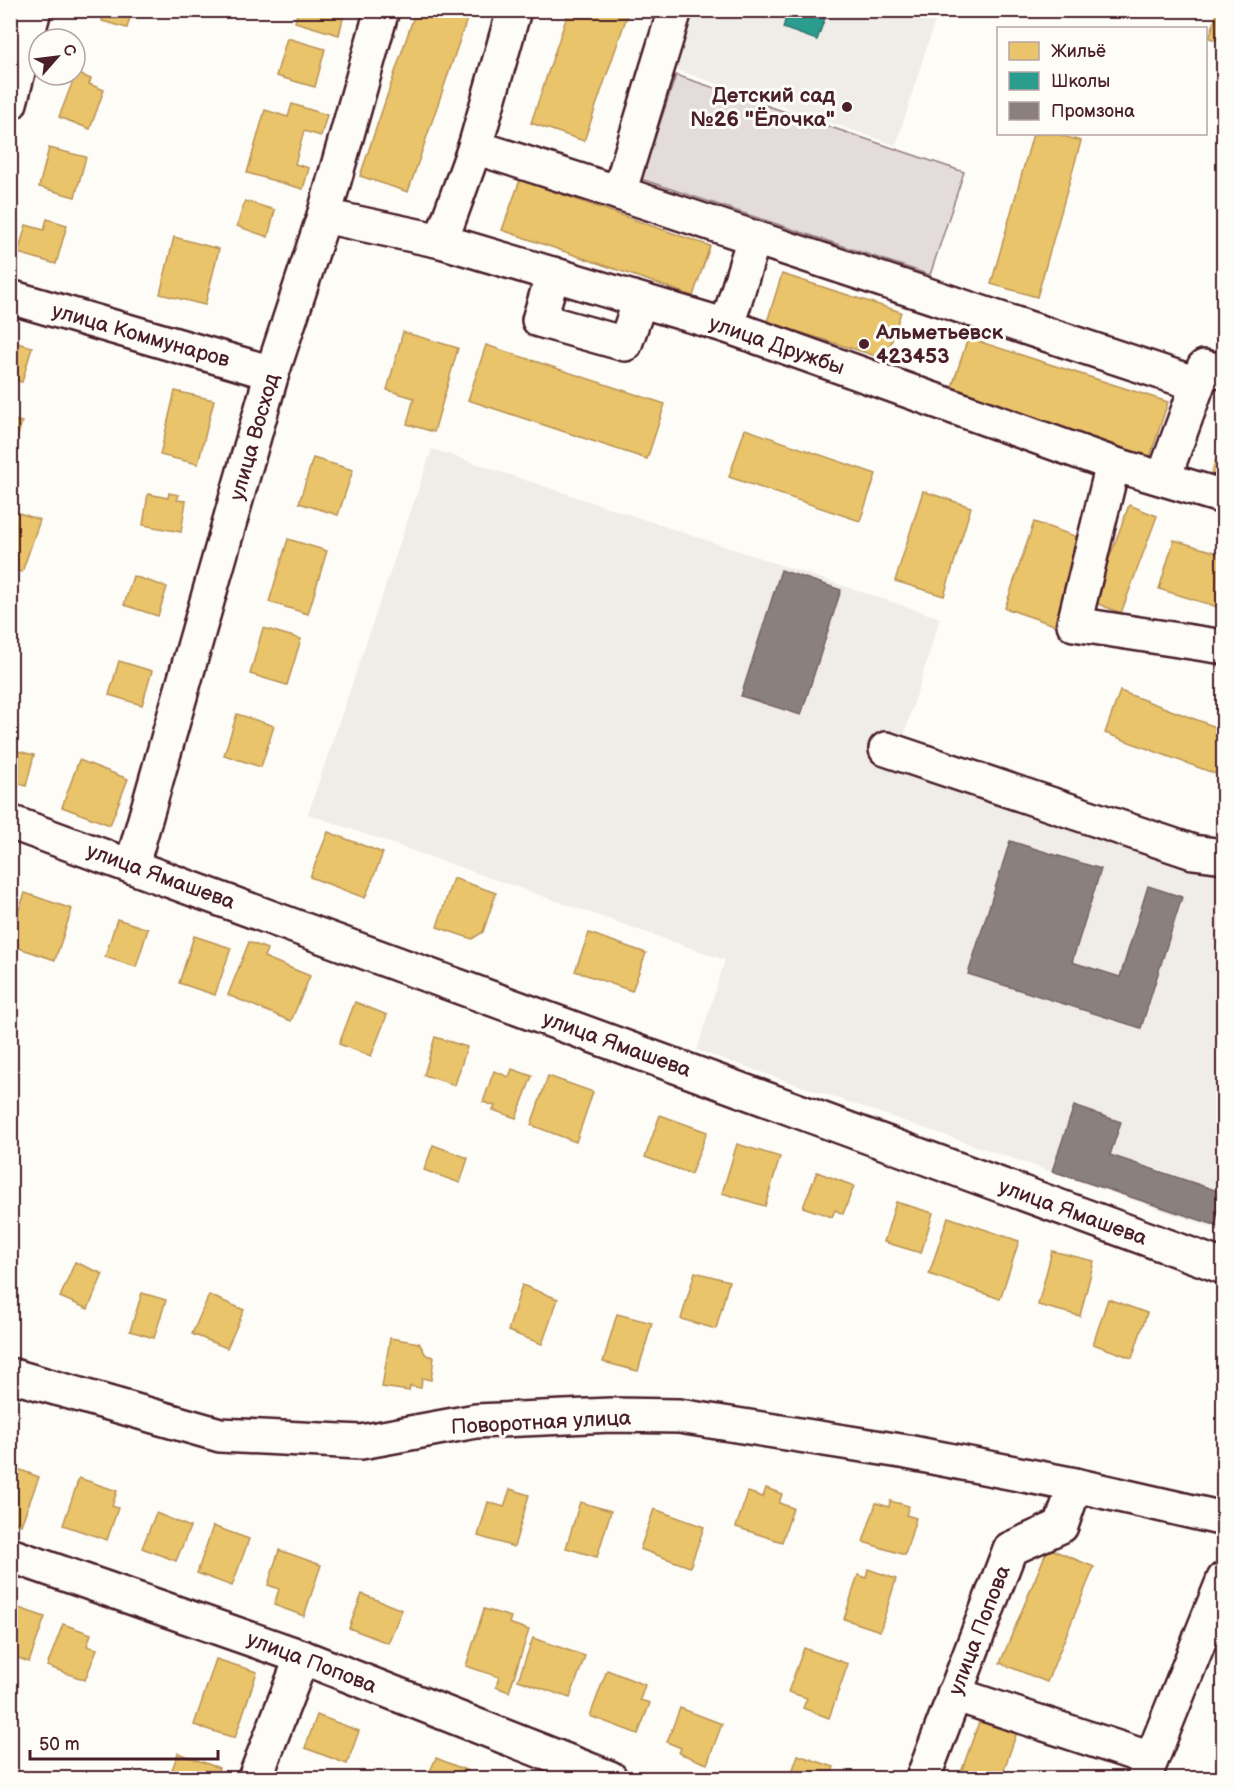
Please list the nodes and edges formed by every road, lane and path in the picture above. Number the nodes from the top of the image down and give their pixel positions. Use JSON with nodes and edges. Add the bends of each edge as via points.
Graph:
{"nodes":[{"id":1,"x":34,"y":10,"type":"edge"},
{"id":2,"x":382,"y":10,"type":"edge"},
{"id":3,"x":514,"y":10,"type":"edge"},
{"id":4,"x":675,"y":10,"type":"edge"},
{"id":5,"x":10,"y":103,"type":"edge"},
{"id":6,"x":475,"y":147,"type":"junction"},
{"id":7,"x":619,"y":193,"type":"junction"},
{"id":8,"x":324,"y":216,"type":"junction"},
{"id":9,"x":754,"y":238,"type":"junction"},
{"id":10,"x":441,"y":241,"type":"junction"},
{"id":11,"x":553,"y":274,"type":"junction"},
{"id":12,"x":10,"y":297,"type":"edge"},
{"id":13,"x":640,"y":301,"type":"junction"},
{"id":14,"x":728,"y":326,"type":"junction"},
{"id":15,"x":272,"y":372,"type":"junction"},
{"id":16,"x":1210,"y":378,"type":"edge"},
{"id":17,"x":1113,"y":464,"type":"junction"},
{"id":18,"x":1164,"y":477,"type":"junction"},
{"id":19,"x":1224,"y":497,"type":"edge"},
{"id":20,"x":1224,"y":647,"type":"edge"},
{"id":21,"x":886,"y":749,"type":"dead end"},
{"id":22,"x":10,"y":822,"type":"edge"},
{"id":23,"x":1224,"y":856,"type":"edge"},
{"id":24,"x":132,"y":865,"type":"junction"},
{"id":25,"x":1224,"y":1267,"type":"edge"},
{"id":26,"x":10,"y":1376,"type":"edge"},
{"id":27,"x":1075,"y":1485,"type":"junction"},
{"id":28,"x":1224,"y":1519,"type":"edge"},
{"id":29,"x":10,"y":1555,"type":"edge"},
{"id":30,"x":1224,"y":1579,"type":"edge"},
{"id":31,"x":302,"y":1657,"type":"junction"},
{"id":32,"x":954,"y":1694,"type":"junction"},
{"id":33,"x":1148,"y":1769,"type":"edge"},
{"id":34,"x":255,"y":1779,"type":"edge"},
{"id":35,"x":610,"y":1779,"type":"edge"},
{"id":36,"x":923,"y":1779,"type":"edge"}],
"edges":[{"from":1,"to":5,"type":"street"},
{"from":2,"to":8,"type":"street","name":"улица Восход"},
{"from":3,"to":6,"type":"street"},
{"from":4,"to":7,"type":"street"},
{"from":6,"to":7,"type":"street"},
{"from":6,"to":10,"type":"street"},
{"from":7,"to":9,"type":"street"},
{"from":8,"to":10,"type":"street","name":"улица Дружбы"},
{"from":8,"to":15,"type":"street","name":"улица Восход"},
{"from":9,"to":14,"type":"street"},
{"from":9,"to":16,"type":"street"},
{"from":10,"to":11,"type":"street","name":"улица Дружбы"},
{"from":11,"to":13,"type":"street","name":"улица Дружбы"},
{"from":11,"to":13,"type":"street","via":[[539,320],[625,344]]},
{"from":12,"to":15,"type":"street","name":"улица Коммунаров"},
{"from":13,"to":14,"type":"street","name":"улица Дружбы"},
{"from":14,"to":17,"type":"street","name":"улица Дружбы"},
{"from":15,"to":24,"type":"street","name":"улица Восход"},
{"from":16,"to":18,"type":"street"},
{"from":17,"to":18,"type":"street","name":"улица Дружбы"},
{"from":17,"to":20,"type":"street","via":[[1074,624]]},
{"from":18,"to":19,"type":"street","name":"улица Дружбы"},
{"from":21,"to":23,"type":"street","via":[[1193,852]]},
{"from":22,"to":24,"type":"street","name":"улица Ямашева"},
{"from":24,"to":25,"type":"street","name":"улица Ямашева"},
{"from":26,"to":27,"type":"street","name":"Поворотная улица","via":[[220,1436],[361,1442],[476,1421],[611,1414],[679,1416],[907,1452]]},
{"from":27,"to":28,"type":"street"},
{"from":27,"to":32,"type":"street","name":"улица Попова","via":[[1061,1526],[1010,1549]]},
{"from":29,"to":31,"type":"street","name":"улица Попова"},
{"from":30,"to":33,"type":"street"},
{"from":31,"to":34,"type":"street"},
{"from":31,"to":35,"type":"street","name":"улица Попова"},
{"from":32,"to":33,"type":"street"},
{"from":32,"to":36,"type":"street","name":"улица Попова"}]}
